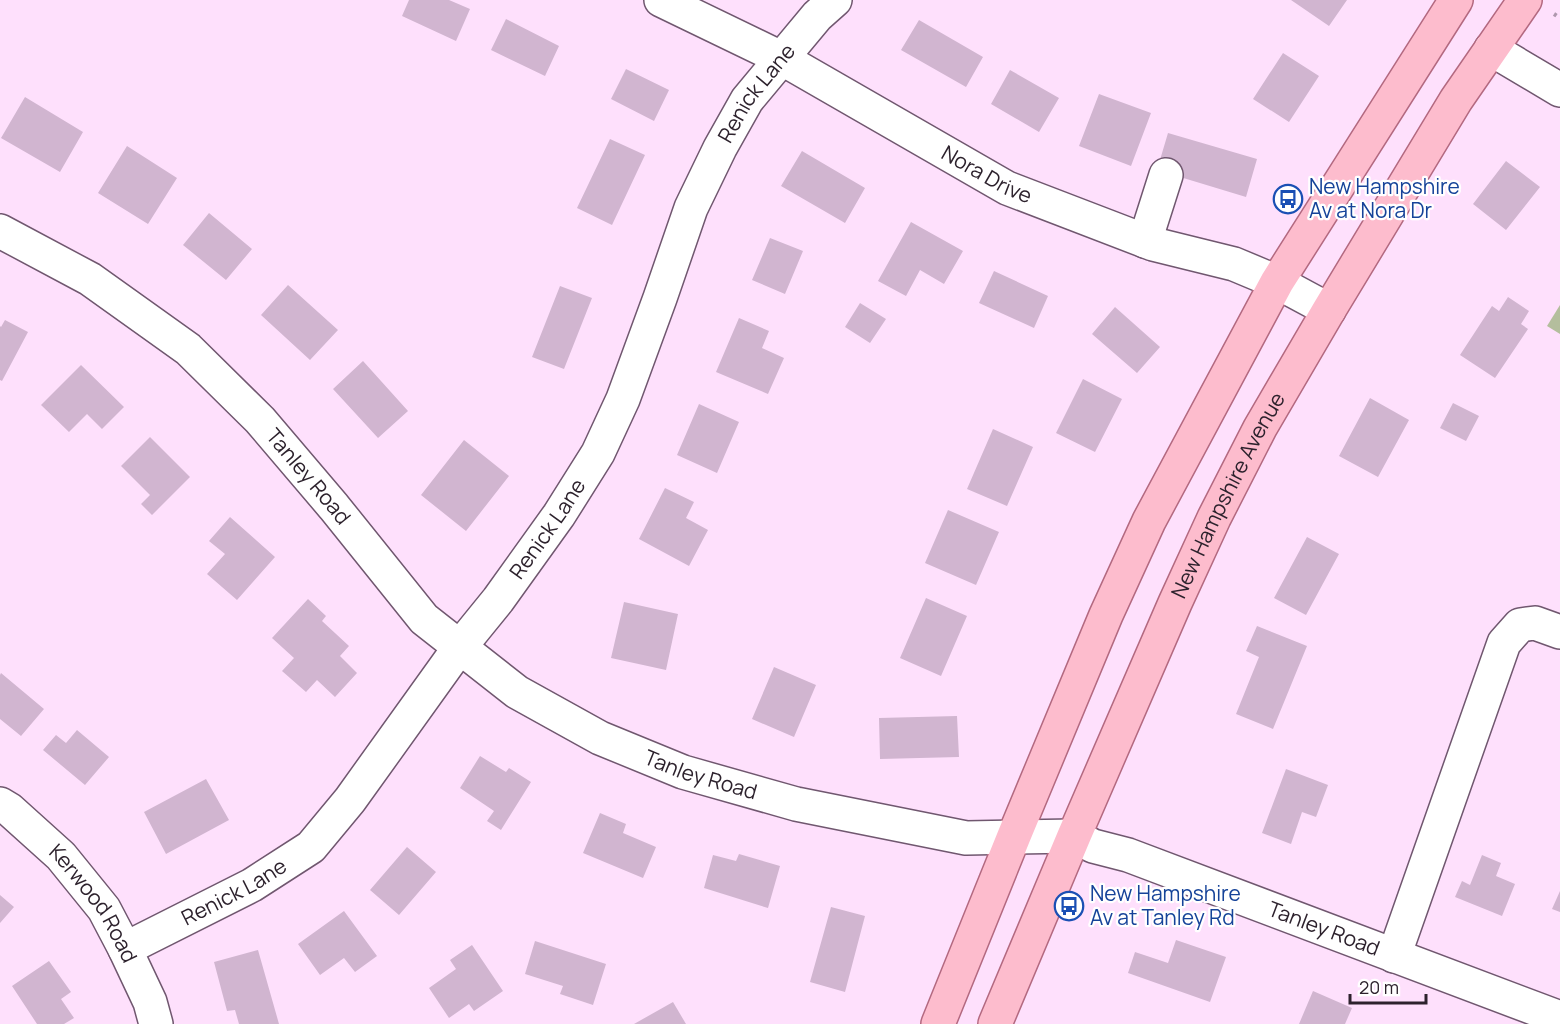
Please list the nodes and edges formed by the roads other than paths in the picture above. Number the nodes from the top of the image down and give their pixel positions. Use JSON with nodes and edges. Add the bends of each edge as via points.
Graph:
{"nodes":[{"id":1,"x":661,"y":0,"type":"edge"},
{"id":2,"x":835,"y":0,"type":"edge"},
{"id":3,"x":1456,"y":0,"type":"edge"},
{"id":4,"x":1525,"y":0,"type":"edge"},
{"id":5,"x":1491,"y":49,"type":"junction"},
{"id":6,"x":781,"y":58,"type":"junction"},
{"id":7,"x":1560,"y":90,"type":"edge"},
{"id":8,"x":1166,"y":174,"type":"dead end"},
{"id":9,"x":0,"y":231,"type":"edge"},
{"id":10,"x":1145,"y":241,"type":"junction"},
{"id":11,"x":1277,"y":282,"type":"junction"},
{"id":12,"x":1329,"y":310,"type":"junction"},
{"id":13,"x":1560,"y":632,"type":"edge"},
{"id":14,"x":459,"y":648,"type":"junction"},
{"id":15,"x":0,"y":804,"type":"edge"},
{"id":16,"x":1014,"y":836,"type":"junction"},
{"id":17,"x":1074,"y":836,"type":"junction"},
{"id":18,"x":125,"y":949,"type":"junction"},
{"id":19,"x":1394,"y":956,"type":"junction"},
{"id":20,"x":1560,"y":1018,"type":"edge"},
{"id":21,"x":156,"y":1024,"type":"edge"},
{"id":22,"x":938,"y":1024,"type":"edge"},
{"id":23,"x":996,"y":1024,"type":"edge"}],
"edges":[{"from":1,"to":6,"type":"street","name":"Nora Drive"},
{"from":2,"to":6,"type":"street","name":"Renick Lane"},
{"from":3,"to":11,"type":"main road"},
{"from":4,"to":5,"type":"main road","name":"New Hampshire Avenue"},
{"from":5,"to":7,"type":"street"},
{"from":5,"to":12,"type":"main road","name":"New Hampshire Avenue"},
{"from":6,"to":10,"type":"street","name":"Nora Drive","via":[[1007,188]]},
{"from":6,"to":14,"type":"street","name":"Renick Lane","via":[[747,100],[691,208],[623,399],[598,453],[559,515]]},
{"from":8,"to":10,"type":"street"},
{"from":9,"to":14,"type":"street","name":"Tanley Road","via":[[90,279],[188,349],[260,420],[424,619]]},
{"from":10,"to":11,"type":"street","name":"Nora Drive","via":[[1234,264]]},
{"from":11,"to":12,"type":"street","name":"Nora Drive"},
{"from":11,"to":16,"type":"main road","via":[[1149,521]]},
{"from":12,"to":17,"type":"main road","name":"New Hampshire Avenue","via":[[1260,428],[1214,518]]},
{"from":13,"to":19,"type":"street","via":[[1535,623],[1520,625],[1504,643]]},
{"from":14,"to":16,"type":"street","name":"Tanley Road","via":[[518,692],[600,738],[683,772],[796,804],[966,838]]},
{"from":14,"to":18,"type":"street","name":"Renick Lane","via":[[350,800],[311,847],[252,885]]},
{"from":15,"to":18,"type":"street","name":"Kerwood Road","via":[[61,856],[104,909]]},
{"from":16,"to":17,"type":"street","name":"Tanley Road"},
{"from":16,"to":22,"type":"main road"},
{"from":17,"to":19,"type":"street","name":"Tanley Road"},
{"from":17,"to":23,"type":"main road","name":"New Hampshire Avenue"},
{"from":18,"to":21,"type":"street","name":"Kerwood Road"},
{"from":19,"to":20,"type":"street","name":"Tanley Road"}]}
